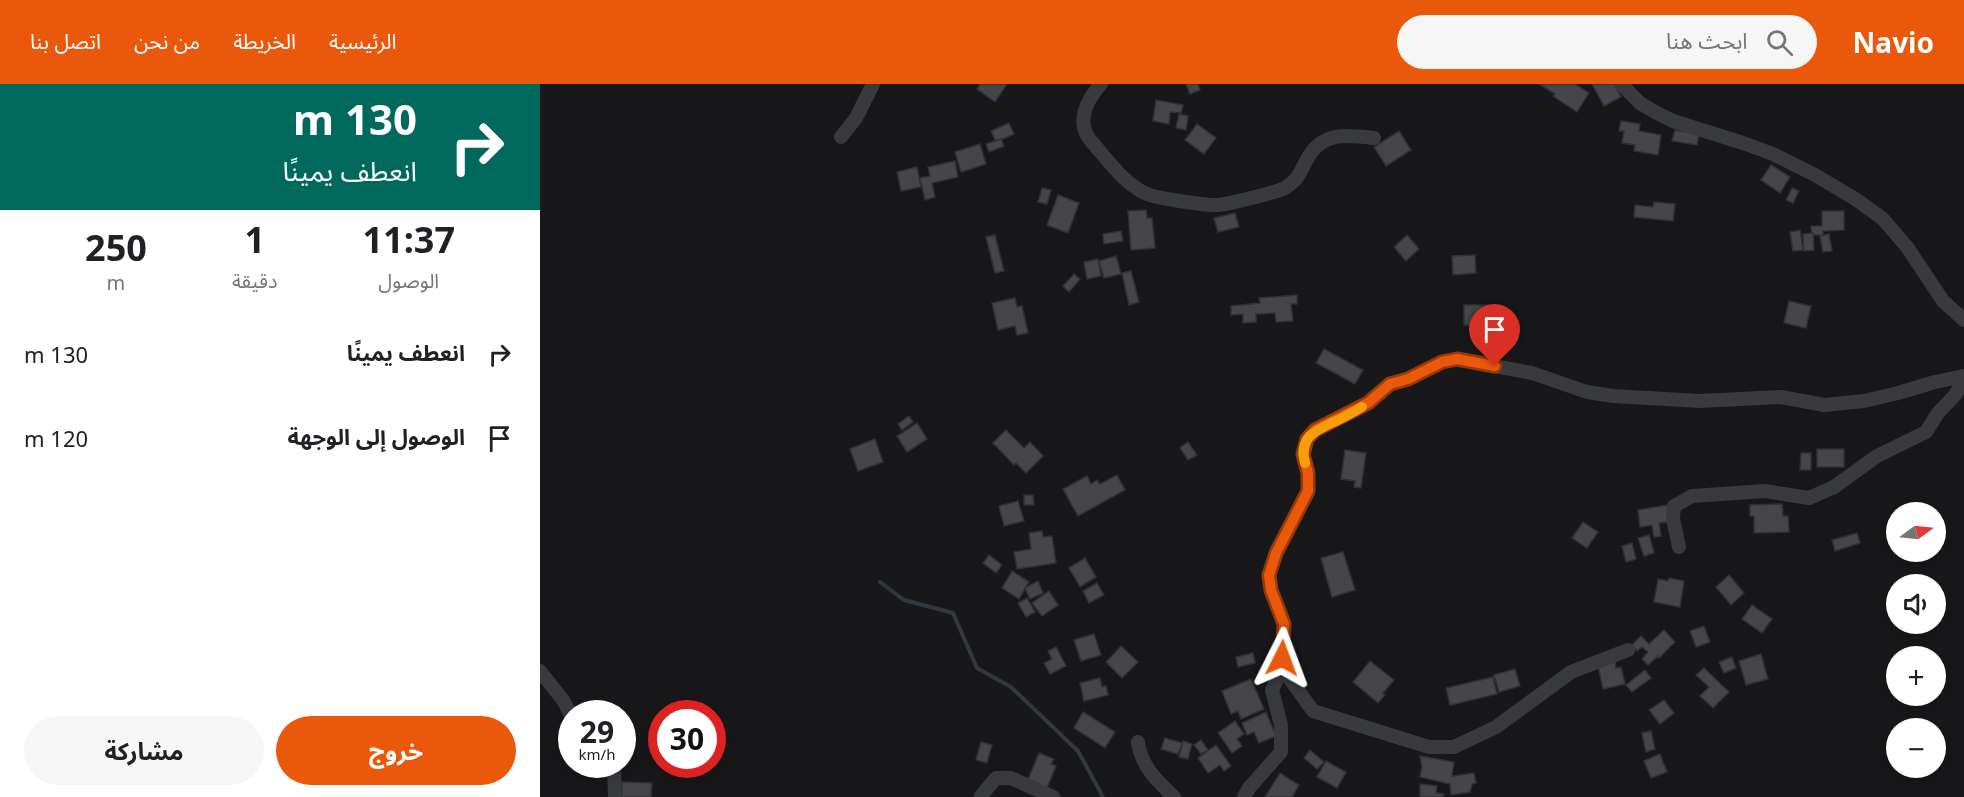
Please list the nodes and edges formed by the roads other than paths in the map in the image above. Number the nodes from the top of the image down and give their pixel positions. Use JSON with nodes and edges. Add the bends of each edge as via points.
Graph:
{"nodes":[{"id":1,"x":873,"y":84,"type":"edge"},
{"id":2,"x":1101,"y":84,"type":"edge"},
{"id":3,"x":1621,"y":84,"type":"edge"},
{"id":4,"x":842,"y":137,"type":"dead end"},
{"id":5,"x":1374,"y":138,"type":"dead end"},
{"id":6,"x":1964,"y":320,"type":"edge"},
{"id":7,"x":1964,"y":378,"type":"edge"},
{"id":8,"x":1679,"y":547,"type":"dead end"},
{"id":9,"x":1629,"y":650,"type":"dead end"},
{"id":10,"x":1281,"y":670,"type":"junction"},
{"id":11,"x":540,"y":671,"type":"edge"},
{"id":12,"x":563,"y":700,"type":"edge"},
{"id":13,"x":1138,"y":742,"type":"dead end"},
{"id":14,"x":615,"y":778,"type":"edge"},
{"id":15,"x":981,"y":796,"type":"edge"},
{"id":16,"x":615,"y":797,"type":"edge"},
{"id":17,"x":1053,"y":797,"type":"edge"},
{"id":18,"x":1174,"y":797,"type":"edge"},
{"id":19,"x":1244,"y":797,"type":"edge"}],
"edges":[{"from":1,"to":4,"type":"street"},
{"from":2,"to":5,"type":"street","via":[[1083,114],[1087,136],[1123,177],[1147,194],[1216,206],[1284,189],[1300,175],[1310,154],[1326,140],[1344,134]]},
{"from":3,"to":6,"type":"street","via":[[1640,104],[1673,121],[1773,154],[1857,200],[1883,219],[1943,301]]},
{"from":7,"to":8,"type":"street","via":[[1926,432],[1877,456],[1834,487],[1809,498],[1765,491],[1692,496],[1674,506]]},
{"from":7,"to":10,"type":"street","via":[[1935,381],[1864,401],[1824,405],[1781,397],[1700,400],[1613,396],[1587,392],[1532,373],[1457,359],[1390,384],[1368,403],[1315,430],[1307,439],[1303,454],[1308,491],[1269,575],[1284,624]]},
{"from":9,"to":10,"type":"street","via":[[1571,672],[1496,727],[1454,747],[1429,747],[1313,711]]},
{"from":10,"to":19,"type":"street","via":[[1272,690],[1281,724],[1281,753]]},
{"from":11,"to":12,"type":"street"},
{"from":13,"to":18,"type":"street","via":[[1149,773]]},
{"from":14,"to":16,"type":"street"},
{"from":15,"to":17,"type":"street","via":[[996,778],[1011,778]]}]}
